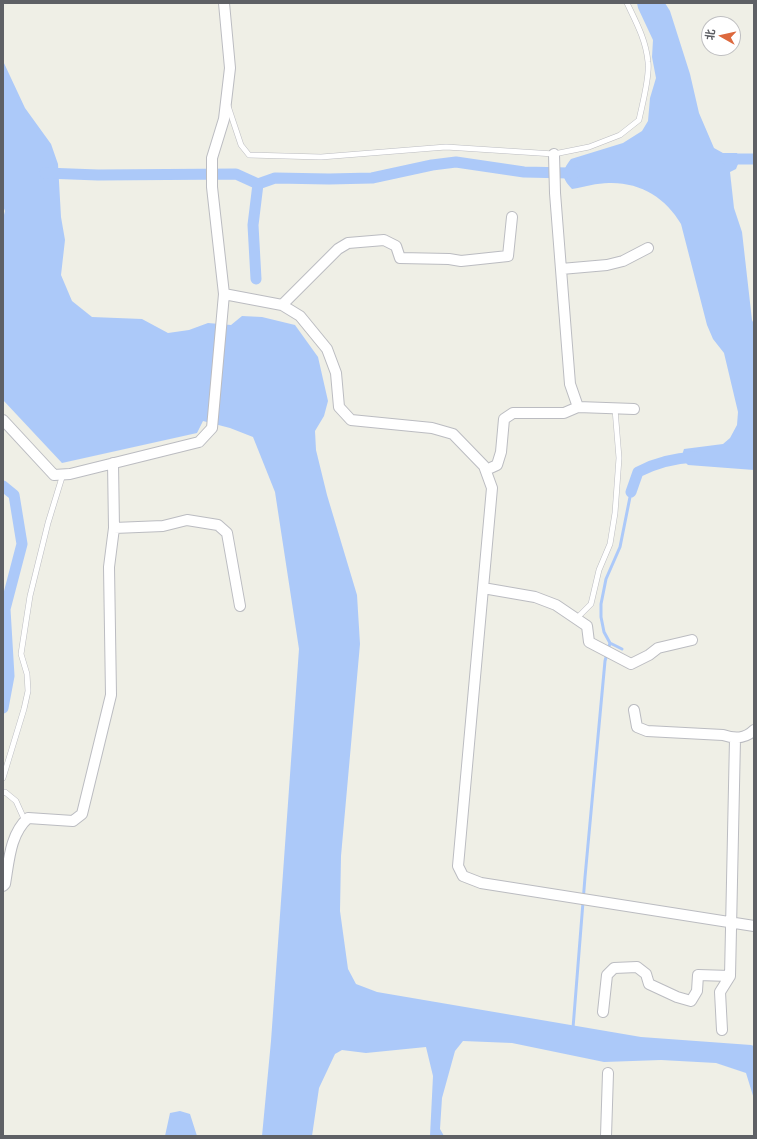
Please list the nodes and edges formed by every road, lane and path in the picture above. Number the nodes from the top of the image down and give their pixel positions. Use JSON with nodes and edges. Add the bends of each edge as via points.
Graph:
{"nodes":[{"id":1,"x":224,"y":3,"type":"edge"},
{"id":2,"x":627,"y":3,"type":"edge"},
{"id":3,"x":226,"y":101,"type":"junction"},
{"id":4,"x":555,"y":154,"type":"junction"},
{"id":5,"x":512,"y":217,"type":"dead end"},
{"id":6,"x":648,"y":248,"type":"dead end"},
{"id":7,"x":561,"y":269,"type":"junction"},
{"id":8,"x":224,"y":294,"type":"junction"},
{"id":9,"x":282,"y":305,"type":"junction"},
{"id":10,"x":578,"y":407,"type":"junction"},
{"id":11,"x":615,"y":409,"type":"junction"},
{"id":12,"x":634,"y":409,"type":"dead end"},
{"id":13,"x":3,"y":420,"type":"edge"},
{"id":14,"x":113,"y":463,"type":"junction"},
{"id":15,"x":486,"y":470,"type":"junction"},
{"id":16,"x":63,"y":474,"type":"junction"},
{"id":17,"x":114,"y":528,"type":"junction"},
{"id":18,"x":483,"y":588,"type":"junction"},
{"id":19,"x":240,"y":606,"type":"dead end"},
{"id":20,"x":576,"y":618,"type":"junction"},
{"id":21,"x":692,"y":640,"type":"dead end"},
{"id":22,"x":634,"y":710,"type":"dead end"},
{"id":23,"x":754,"y":730,"type":"edge"},
{"id":24,"x":735,"y":739,"type":"junction"},
{"id":25,"x":3,"y":778,"type":"edge"},
{"id":26,"x":3,"y":793,"type":"edge"},
{"id":27,"x":24,"y":821,"type":"junction"},
{"id":28,"x":3,"y":886,"type":"edge"},
{"id":29,"x":731,"y":922,"type":"junction"},
{"id":30,"x":754,"y":926,"type":"edge"},
{"id":31,"x":730,"y":976,"type":"junction"},
{"id":32,"x":603,"y":1012,"type":"dead end"},
{"id":33,"x":722,"y":1030,"type":"dead end"},
{"id":34,"x":608,"y":1073,"type":"dead end"},
{"id":35,"x":606,"y":1136,"type":"edge"}],
"edges":[{"from":1,"to":3,"type":"street","via":[[230,68]]},
{"from":2,"to":4,"type":"lane","via":[[641,31],[649,62],[639,120],[620,135],[589,147]]},
{"from":3,"to":4,"type":"lane","via":[[241,144],[249,156],[321,157],[446,147]]},
{"from":3,"to":8,"type":"street","via":[[224,118],[212,158],[212,187]]},
{"from":4,"to":7,"type":"street","via":[[555,193]]},
{"from":5,"to":9,"type":"street","via":[[508,256],[461,261],[400,258],[396,246],[384,240],[348,243],[338,249]]},
{"from":6,"to":7,"type":"street","via":[[623,261],[608,265]]},
{"from":7,"to":10,"type":"street","via":[[570,384]]},
{"from":8,"to":9,"type":"street"},
{"from":8,"to":14,"type":"street","via":[[212,428],[199,442]]},
{"from":9,"to":15,"type":"street","via":[[300,316],[327,349],[336,373],[339,407],[351,420],[432,428],[453,434]]},
{"from":10,"to":11,"type":"street"},
{"from":10,"to":15,"type":"street","via":[[564,413],[513,413],[504,419],[497,466]]},
{"from":11,"to":12,"type":"street"},
{"from":11,"to":20,"type":"lane","via":[[619,458],[610,544],[599,570],[591,604]]},
{"from":13,"to":16,"type":"street","via":[[54,475]]},
{"from":14,"to":16,"type":"street"},
{"from":14,"to":17,"type":"street"},
{"from":15,"to":18,"type":"street","via":[[492,488]]},
{"from":16,"to":25,"type":"lane","via":[[30,596],[21,654],[27,674],[28,691]]},
{"from":17,"to":19,"type":"street","via":[[163,526],[187,520],[218,525],[227,533]]},
{"from":17,"to":27,"type":"street","via":[[109,567],[111,695],[82,814],[73,821],[28,818]]},
{"from":18,"to":20,"type":"street","via":[[535,597],[556,605]]},
{"from":18,"to":29,"type":"street","via":[[458,866],[463,876],[481,883]]},
{"from":20,"to":21,"type":"street","via":[[587,626],[590,642],[631,664],[658,648]]},
{"from":22,"to":24,"type":"street","via":[[637,728],[647,731],[723,735]]},
{"from":23,"to":24,"type":"street","via":[[749,735]]},
{"from":24,"to":29,"type":"street"},
{"from":26,"to":27,"type":"lane","via":[[16,801]]},
{"from":27,"to":28,"type":"street","via":[[11,848]]},
{"from":29,"to":30,"type":"street"},
{"from":29,"to":31,"type":"street"},
{"from":31,"to":32,"type":"street","via":[[698,975],[697,991],[691,1001],[649,984],[646,974],[637,967],[614,968],[606,975]]},
{"from":31,"to":33,"type":"street","via":[[720,992]]},
{"from":34,"to":35,"type":"street"}]}
